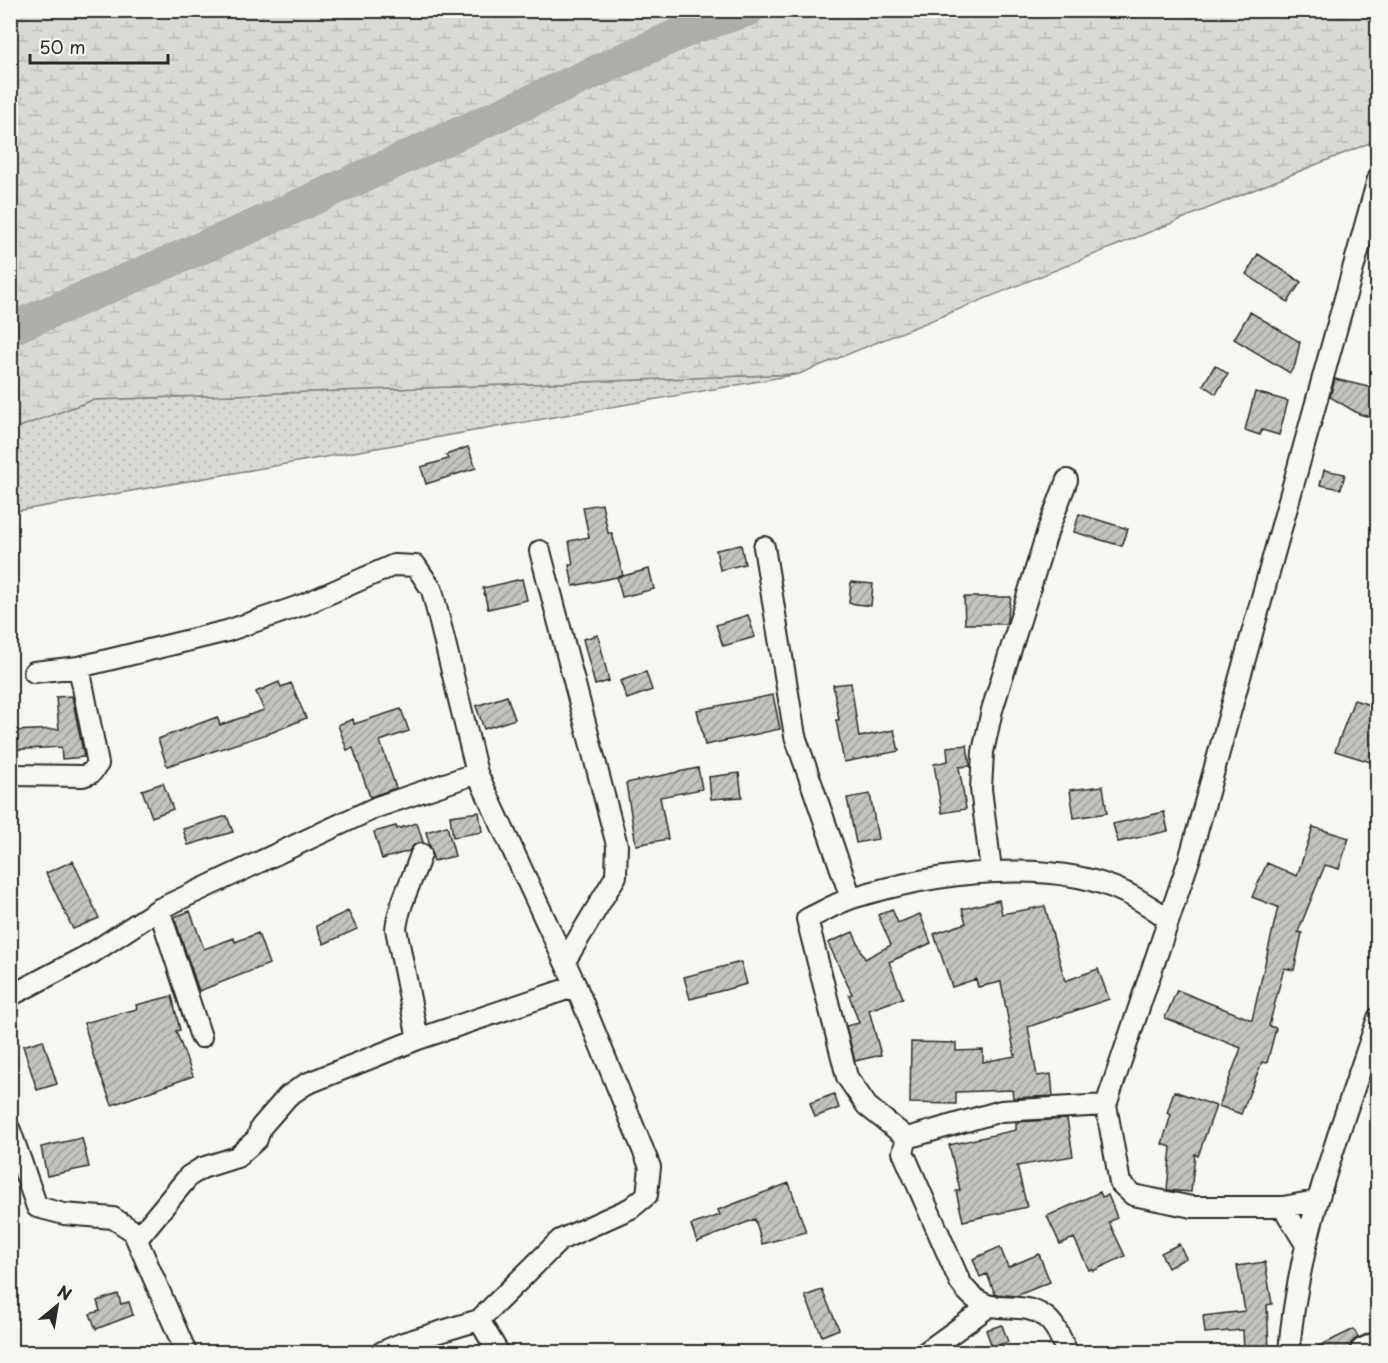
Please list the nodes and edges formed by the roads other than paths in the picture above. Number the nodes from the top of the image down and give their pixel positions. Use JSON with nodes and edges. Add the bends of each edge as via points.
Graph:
{"nodes":[{"id":1,"x":1377,"y":179,"type":"edge"},
{"id":2,"x":1067,"y":480,"type":"dead end"},
{"id":3,"x":764,"y":547,"type":"dead end"},
{"id":4,"x":540,"y":551,"type":"dead end"},
{"id":5,"x":79,"y":667,"type":"junction"},
{"id":6,"x":34,"y":672,"type":"dead end"},
{"id":7,"x":477,"y":773,"type":"junction"},
{"id":8,"x":10,"y":776,"type":"edge"},
{"id":9,"x":421,"y":854,"type":"dead end"},
{"id":10,"x":991,"y":870,"type":"junction"},
{"id":11,"x":851,"y":898,"type":"junction"},
{"id":12,"x":159,"y":909,"type":"junction"},
{"id":13,"x":1169,"y":919,"type":"junction"},
{"id":14,"x":565,"y":962,"type":"junction"},
{"id":15,"x":576,"y":986,"type":"junction"},
{"id":16,"x":10,"y":996,"type":"edge"},
{"id":17,"x":1377,"y":1017,"type":"edge"},
{"id":18,"x":201,"y":1037,"type":"dead end"},
{"id":19,"x":418,"y":1039,"type":"junction"},
{"id":20,"x":1106,"y":1105,"type":"junction"},
{"id":21,"x":10,"y":1130,"type":"edge"},
{"id":22,"x":908,"y":1138,"type":"junction"},
{"id":23,"x":19,"y":1187,"type":"edge"},
{"id":24,"x":1316,"y":1201,"type":"junction"},
{"id":25,"x":1283,"y":1207,"type":"junction"},
{"id":26,"x":137,"y":1239,"type":"junction"},
{"id":27,"x":1305,"y":1243,"type":"junction"},
{"id":28,"x":988,"y":1307,"type":"junction"},
{"id":29,"x":479,"y":1320,"type":"junction"},
{"id":30,"x":1377,"y":1346,"type":"edge"},
{"id":31,"x":186,"y":1353,"type":"edge"},
{"id":32,"x":382,"y":1353,"type":"edge"},
{"id":33,"x":498,"y":1353,"type":"edge"},
{"id":34,"x":926,"y":1353,"type":"edge"},
{"id":35,"x":1067,"y":1353,"type":"edge"},
{"id":36,"x":1289,"y":1353,"type":"edge"},
{"id":37,"x":1364,"y":1353,"type":"edge"}],
"edges":[{"from":1,"to":13,"type":"street","via":[[1240,683]]},
{"from":2,"to":10,"type":"street","via":[[992,710],[983,752],[981,789]]},
{"from":3,"to":11,"type":"street","via":[[795,736]]},
{"from":4,"to":14,"type":"street","via":[[617,845],[616,876]]},
{"from":5,"to":6,"type":"street"},
{"from":5,"to":7,"type":"street","via":[[227,631],[305,604],[394,565],[416,566],[432,590]]},
{"from":5,"to":8,"type":"street","via":[[98,764],[83,776]]},
{"from":7,"to":12,"type":"street","via":[[377,807]]},
{"from":7,"to":14,"type":"street"},
{"from":9,"to":19,"type":"street","via":[[398,911],[396,929]]},
{"from":10,"to":11,"type":"street"},
{"from":10,"to":13,"type":"street","via":[[1078,878],[1125,892]]},
{"from":11,"to":22,"type":"street","via":[[807,919],[847,1077],[867,1106]]},
{"from":12,"to":16,"type":"street","via":[[92,953]]},
{"from":12,"to":18,"type":"street"},
{"from":13,"to":20,"type":"street"},
{"from":14,"to":15,"type":"street"},
{"from":15,"to":19,"type":"street"},
{"from":15,"to":29,"type":"street","via":[[650,1167],[647,1195],[631,1208],[561,1240]]},
{"from":17,"to":24,"type":"street"},
{"from":19,"to":26,"type":"street","via":[[306,1084],[288,1096],[261,1127],[257,1139],[237,1157],[201,1168],[189,1176]]},
{"from":20,"to":22,"type":"street","via":[[1001,1111]]},
{"from":20,"to":25,"type":"street","via":[[1120,1183],[1133,1195],[1192,1207]]},
{"from":21,"to":23,"type":"street"},
{"from":22,"to":28,"type":"street","via":[[903,1152],[960,1282],[967,1293]]},
{"from":23,"to":26,"type":"street","via":[[37,1207],[64,1214],[113,1218],[133,1231]]},
{"from":24,"to":25,"type":"street"},
{"from":24,"to":27,"type":"street"},
{"from":25,"to":27,"type":"street"},
{"from":26,"to":31,"type":"street"},
{"from":27,"to":36,"type":"street"},
{"from":28,"to":34,"type":"street"},
{"from":28,"to":35,"type":"street","via":[[1026,1310],[1044,1316]]},
{"from":29,"to":32,"type":"street"},
{"from":29,"to":33,"type":"street"},
{"from":30,"to":37,"type":"street"}]}
